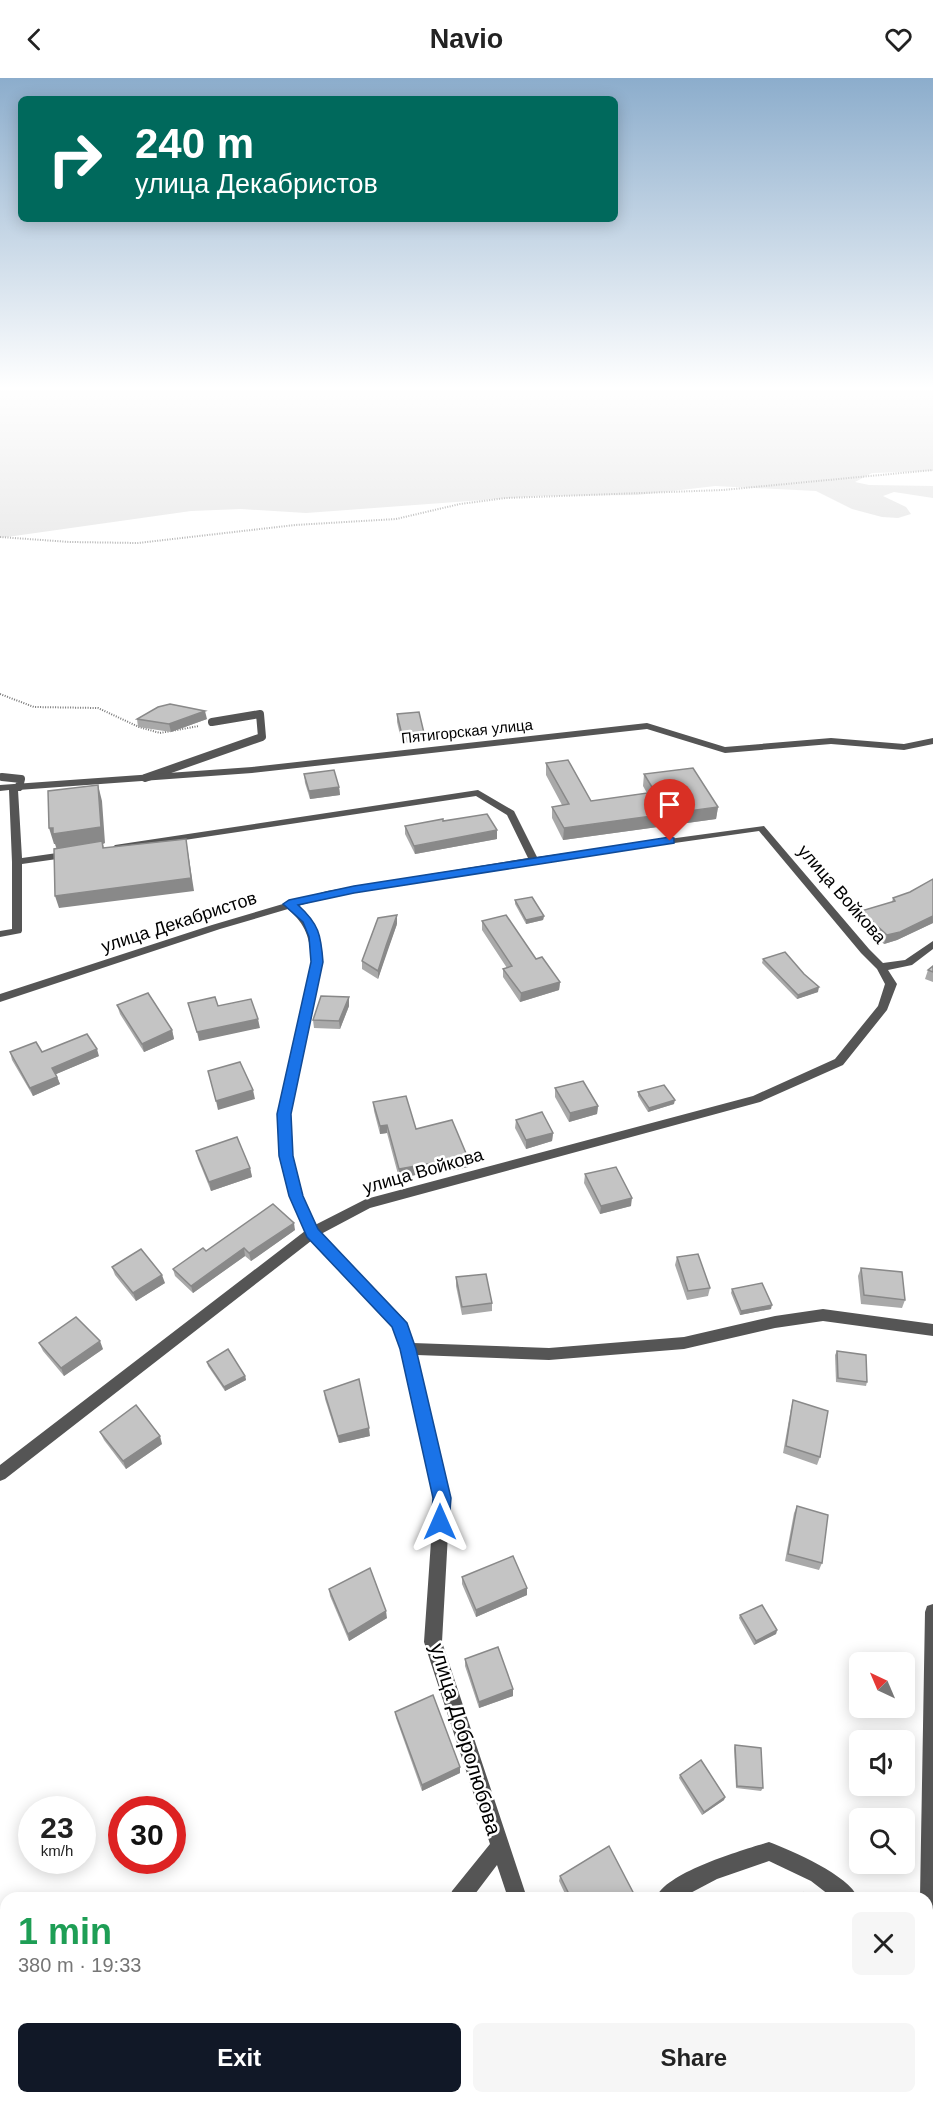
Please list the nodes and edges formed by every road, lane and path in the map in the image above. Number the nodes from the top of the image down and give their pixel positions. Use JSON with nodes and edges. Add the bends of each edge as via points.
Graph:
{"nodes":[{"id":1,"x":781,"y":484,"type":"edge"},
{"id":2,"x":0,"y":537,"type":"edge"},
{"id":3,"x":0,"y":694,"type":"edge"},
{"id":4,"x":212,"y":722,"type":"joint"},
{"id":5,"x":933,"y":741,"type":"edge"},
{"id":6,"x":2,"y":777,"type":"dead end"},
{"id":7,"x":145,"y":778,"type":"junction"},
{"id":8,"x":16,"y":787,"type":"junction"},
{"id":9,"x":0,"y":789,"type":"edge"},
{"id":10,"x":761,"y":828,"type":"joint"},
{"id":11,"x":111,"y":848,"type":"edge"},
{"id":12,"x":76,"y":853,"type":"edge"},
{"id":13,"x":534,"y":860,"type":"junction"},
{"id":14,"x":17,"y":862,"type":"junction"},
{"id":15,"x":289,"y":904,"type":"junction"},
{"id":16,"x":0,"y":934,"type":"edge"},
{"id":17,"x":933,"y":944,"type":"edge"},
{"id":18,"x":881,"y":967,"type":"junction"},
{"id":19,"x":0,"y":998,"type":"edge"},
{"id":20,"x":312,"y":1233,"type":"junction"},
{"id":21,"x":933,"y":1330,"type":"edge"},
{"id":22,"x":408,"y":1349,"type":"junction"},
{"id":23,"x":0,"y":1474,"type":"edge"},
{"id":24,"x":933,"y":1612,"type":"edge"},
{"id":25,"x":500,"y":1846,"type":"junction"},
{"id":26,"x":464,"y":1892,"type":"edge"},
{"id":27,"x":516,"y":1892,"type":"edge"},
{"id":28,"x":672,"y":1892,"type":"edge"},
{"id":29,"x":841,"y":1892,"type":"edge"},
{"id":30,"x":930,"y":1892,"type":"edge"}],
"edges":[{"from":1,"to":2,"type":"path","via":[[506,498],[396,519],[296,525],[138,543]]},
{"from":3,"to":4,"type":"path","via":[[34,707],[98,708],[160,734]]},
{"from":4,"to":7,"type":"lane","via":[[260,714],[262,737]]},
{"from":5,"to":7,"type":"street","name":"Пятигорская улица","via":[[904,747],[831,741],[725,750],[647,726],[252,770]]},
{"from":6,"to":8,"type":"lane","via":[[21,779]]},
{"from":7,"to":8,"type":"street","name":"Пятигорская улица"},
{"from":8,"to":9,"type":"street","name":"Пятигорская улица"},
{"from":8,"to":14,"type":"street"},
{"from":10,"to":13,"type":"street","name":"улица Декабристов"},
{"from":10,"to":18,"type":"street","name":"улица Войкова"},
{"from":11,"to":13,"type":"street","via":[[478,793],[510,813]]},
{"from":12,"to":14,"type":"street"},
{"from":13,"to":15,"type":"street","name":"улица Декабристов","via":[[331,893]]},
{"from":14,"to":16,"type":"street","via":[[17,931]]},
{"from":15,"to":19,"type":"street","name":"улица Декабристов"},
{"from":15,"to":20,"type":"street","name":"улица Добролюбова","via":[[308,921],[315,937],[317,962],[284,1114],[286,1156],[296,1196]]},
{"from":17,"to":18,"type":"street","name":"улица Войкова","via":[[908,963]]},
{"from":18,"to":20,"type":"street","name":"улица Войкова","via":[[891,984],[883,1007],[839,1062],[756,1099],[366,1204]]},
{"from":20,"to":22,"type":"street","name":"улица Добролюбова","via":[[399,1323]]},
{"from":20,"to":23,"type":"street","name":"улица Войкова"},
{"from":21,"to":22,"type":"street","via":[[823,1315],[684,1343],[549,1354]]},
{"from":22,"to":25,"type":"street","name":"улица Добролюбова","via":[[442,1498],[433,1642]]},
{"from":24,"to":30,"type":"street"},
{"from":25,"to":26,"type":"street","name":"улица Добролюбова"},
{"from":25,"to":27,"type":"street"},
{"from":28,"to":29,"type":"street","via":[[769,1851],[818,1874]]}]}
